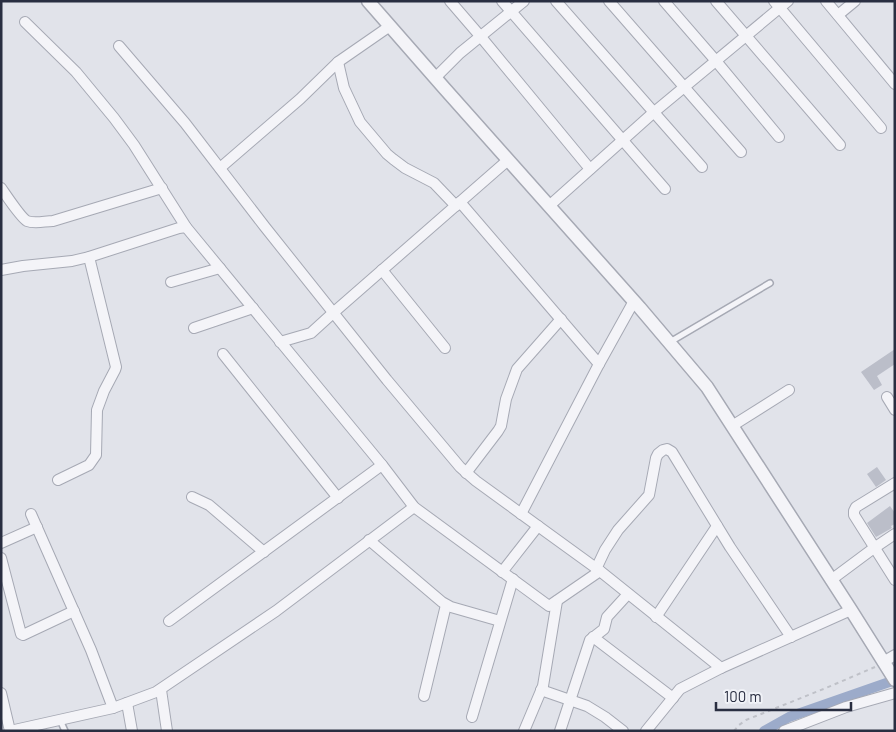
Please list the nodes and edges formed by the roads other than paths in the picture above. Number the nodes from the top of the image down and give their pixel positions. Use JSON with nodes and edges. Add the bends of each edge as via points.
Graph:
{"nodes":[{"id":1,"x":368,"y":1,"type":"edge"},
{"id":2,"x":450,"y":1,"type":"edge"},
{"id":3,"x":502,"y":1,"type":"edge"},
{"id":4,"x":524,"y":1,"type":"edge"},
{"id":5,"x":556,"y":1,"type":"edge"},
{"id":6,"x":609,"y":1,"type":"edge"},
{"id":7,"x":664,"y":1,"type":"edge"},
{"id":8,"x":716,"y":1,"type":"edge"},
{"id":9,"x":788,"y":1,"type":"edge"},
{"id":10,"x":826,"y":1,"type":"edge"},
{"id":11,"x":855,"y":1,"type":"edge"},
{"id":12,"x":777,"y":5,"type":"edge"},
{"id":13,"x":511,"y":12,"type":"junction"},
{"id":14,"x":838,"y":16,"type":"junction"},
{"id":15,"x":25,"y":22,"type":"dead end"},
{"id":16,"x":390,"y":26,"type":"junction"},
{"id":17,"x":746,"y":36,"type":"junction"},
{"id":18,"x":481,"y":37,"type":"junction"},
{"id":19,"x":119,"y":46,"type":"dead end"},
{"id":20,"x":716,"y":61,"type":"junction"},
{"id":21,"x":338,"y":62,"type":"junction"},
{"id":22,"x":435,"y":78,"type":"junction"},
{"id":23,"x":895,"y":84,"type":"edge"},
{"id":24,"x":685,"y":87,"type":"junction"},
{"id":25,"x":653,"y":113,"type":"junction"},
{"id":26,"x":881,"y":128,"type":"dead end"},
{"id":27,"x":779,"y":137,"type":"dead end"},
{"id":28,"x":622,"y":140,"type":"junction"},
{"id":29,"x":840,"y":145,"type":"dead end"},
{"id":30,"x":741,"y":152,"type":"dead end"},
{"id":31,"x":508,"y":160,"type":"junction"},
{"id":32,"x":702,"y":167,"type":"dead end"},
{"id":33,"x":220,"y":168,"type":"junction"},
{"id":34,"x":590,"y":169,"type":"junction"},
{"id":35,"x":1,"y":188,"type":"edge"},
{"id":36,"x":162,"y":188,"type":"junction"},
{"id":37,"x":665,"y":189,"type":"dead end"},
{"id":38,"x":458,"y":204,"type":"junction"},
{"id":39,"x":549,"y":206,"type":"junction"},
{"id":40,"x":186,"y":227,"type":"junction"},
{"id":41,"x":89,"y":257,"type":"junction"},
{"id":42,"x":220,"y":268,"type":"junction"},
{"id":43,"x":1,"y":270,"type":"edge"},
{"id":44,"x":382,"y":270,"type":"junction"},
{"id":45,"x":171,"y":282,"type":"dead end"},
{"id":46,"x":770,"y":282,"type":"dead end"},
{"id":47,"x":634,"y":301,"type":"junction"},
{"id":48,"x":253,"y":308,"type":"junction"},
{"id":49,"x":333,"y":313,"type":"junction"},
{"id":50,"x":560,"y":319,"type":"junction"},
{"id":51,"x":194,"y":328,"type":"dead end"},
{"id":52,"x":280,"y":342,"type":"junction"},
{"id":53,"x":669,"y":342,"type":"junction"},
{"id":54,"x":445,"y":348,"type":"dead end"},
{"id":55,"x":223,"y":354,"type":"dead end"},
{"id":56,"x":599,"y":364,"type":"junction"},
{"id":57,"x":789,"y":390,"type":"dead end"},
{"id":58,"x":887,"y":397,"type":"dead end"},
{"id":59,"x":895,"y":410,"type":"edge"},
{"id":60,"x":732,"y":426,"type":"junction"},
{"id":61,"x":382,"y":465,"type":"junction"},
{"id":62,"x":466,"y":473,"type":"junction"},
{"id":63,"x":58,"y":480,"type":"dead end"},
{"id":64,"x":895,"y":483,"type":"edge"},
{"id":65,"x":192,"y":497,"type":"dead end"},
{"id":66,"x":338,"y":498,"type":"junction"},
{"id":67,"x":414,"y":507,"type":"junction"},
{"id":68,"x":31,"y":514,"type":"dead end"},
{"id":69,"x":521,"y":514,"type":"junction"},
{"id":70,"x":538,"y":526,"type":"junction"},
{"id":71,"x":717,"y":526,"type":"junction"},
{"id":72,"x":37,"y":527,"type":"junction"},
{"id":73,"x":895,"y":534,"type":"edge"},
{"id":74,"x":370,"y":540,"type":"junction"},
{"id":75,"x":1,"y":543,"type":"edge"},
{"id":76,"x":874,"y":548,"type":"junction"},
{"id":77,"x":264,"y":552,"type":"junction"},
{"id":78,"x":1,"y":558,"type":"edge"},
{"id":79,"x":598,"y":570,"type":"junction"},
{"id":80,"x":502,"y":572,"type":"junction"},
{"id":81,"x":513,"y":579,"type":"junction"},
{"id":82,"x":831,"y":580,"type":"junction"},
{"id":83,"x":895,"y":580,"type":"edge"},
{"id":84,"x":628,"y":594,"type":"junction"},
{"id":85,"x":558,"y":601,"type":"junction"},
{"id":86,"x":446,"y":605,"type":"junction"},
{"id":87,"x":851,"y":610,"type":"junction"},
{"id":88,"x":74,"y":611,"type":"junction"},
{"id":89,"x":656,"y":617,"type":"junction"},
{"id":90,"x":169,"y":621,"type":"dead end"},
{"id":91,"x":500,"y":621,"type":"junction"},
{"id":92,"x":593,"y":637,"type":"junction"},
{"id":93,"x":791,"y":637,"type":"junction"},
{"id":94,"x":895,"y":654,"type":"edge"},
{"id":95,"x":886,"y":663,"type":"edge"},
{"id":96,"x":721,"y":668,"type":"junction"},
{"id":97,"x":895,"y":680,"type":"edge"},
{"id":98,"x":161,"y":690,"type":"junction"},
{"id":99,"x":541,"y":690,"type":"junction"},
{"id":100,"x":1,"y":693,"type":"edge"},
{"id":101,"x":895,"y":693,"type":"edge"},
{"id":102,"x":424,"y":696,"type":"dead end"},
{"id":103,"x":672,"y":698,"type":"junction"},
{"id":104,"x":570,"y":700,"type":"junction"},
{"id":105,"x":127,"y":703,"type":"junction"},
{"id":106,"x":113,"y":708,"type":"junction"},
{"id":107,"x":472,"y":717,"type":"dead end"},
{"id":108,"x":60,"y":720,"type":"junction"},
{"id":109,"x":10,"y":731,"type":"edge"},
{"id":110,"x":66,"y":731,"type":"edge"},
{"id":111,"x":132,"y":731,"type":"edge"},
{"id":112,"x":167,"y":731,"type":"edge"},
{"id":113,"x":524,"y":731,"type":"edge"},
{"id":114,"x":560,"y":731,"type":"edge"},
{"id":115,"x":623,"y":731,"type":"edge"},
{"id":116,"x":646,"y":731,"type":"edge"},
{"id":117,"x":784,"y":731,"type":"edge"}],
"edges":[{"from":1,"to":16,"type":"street"},
{"from":2,"to":18,"type":"street"},
{"from":3,"to":13,"type":"street"},
{"from":4,"to":13,"type":"street"},
{"from":5,"to":25,"type":"street"},
{"from":6,"to":24,"type":"street"},
{"from":7,"to":20,"type":"street"},
{"from":8,"to":17,"type":"street"},
{"from":9,"to":12,"type":"street"},
{"from":10,"to":14,"type":"street"},
{"from":11,"to":14,"type":"street"},
{"from":12,"to":17,"type":"street"},
{"from":12,"to":26,"type":"street"},
{"from":13,"to":18,"type":"street"},
{"from":13,"to":28,"type":"street"},
{"from":14,"to":23,"type":"street"},
{"from":15,"to":36,"type":"street","via":[[76,72],[134,145]]},
{"from":16,"to":21,"type":"street"},
{"from":16,"to":22,"type":"street"},
{"from":17,"to":20,"type":"street"},
{"from":17,"to":29,"type":"street"},
{"from":18,"to":22,"type":"street"},
{"from":18,"to":34,"type":"street"},
{"from":19,"to":33,"type":"street"},
{"from":20,"to":24,"type":"street"},
{"from":20,"to":27,"type":"street"},
{"from":21,"to":33,"type":"street"},
{"from":21,"to":38,"type":"street","via":[[346,94],[366,128],[393,159],[434,183]]},
{"from":22,"to":31,"type":"street"},
{"from":24,"to":25,"type":"street"},
{"from":24,"to":30,"type":"street"},
{"from":25,"to":28,"type":"street"},
{"from":25,"to":32,"type":"street"},
{"from":28,"to":34,"type":"street"},
{"from":28,"to":37,"type":"street"},
{"from":31,"to":38,"type":"street"},
{"from":31,"to":39,"type":"street"},
{"from":33,"to":49,"type":"street"},
{"from":34,"to":39,"type":"street"},
{"from":35,"to":36,"type":"street","via":[[23,218],[30,222],[53,221]]},
{"from":36,"to":40,"type":"street"},
{"from":38,"to":44,"type":"street"},
{"from":38,"to":50,"type":"street"},
{"from":39,"to":47,"type":"street"},
{"from":40,"to":41,"type":"street"},
{"from":40,"to":42,"type":"street"},
{"from":41,"to":43,"type":"street"},
{"from":41,"to":63,"type":"street","via":[[116,367],[97,410],[96,455],[89,465]]},
{"from":42,"to":45,"type":"street"},
{"from":42,"to":48,"type":"street"},
{"from":44,"to":49,"type":"street"},
{"from":44,"to":54,"type":"street"},
{"from":46,"to":53,"type":"lane"},
{"from":47,"to":53,"type":"street"},
{"from":47,"to":56,"type":"street"},
{"from":48,"to":51,"type":"street"},
{"from":48,"to":52,"type":"street"},
{"from":49,"to":52,"type":"street","via":[[310,333]]},
{"from":49,"to":62,"type":"street"},
{"from":50,"to":56,"type":"street"},
{"from":50,"to":62,"type":"street","via":[[518,369],[506,399],[501,426]]},
{"from":52,"to":61,"type":"street"},
{"from":53,"to":60,"type":"street","via":[[707,387]]},
{"from":55,"to":66,"type":"street"},
{"from":56,"to":69,"type":"street"},
{"from":57,"to":60,"type":"street"},
{"from":58,"to":59,"type":"street"},
{"from":60,"to":82,"type":"street"},
{"from":61,"to":66,"type":"street"},
{"from":61,"to":67,"type":"street"},
{"from":62,"to":69,"type":"street"},
{"from":64,"to":76,"type":"street","via":[[854,511]]},
{"from":65,"to":77,"type":"street","via":[[209,505]]},
{"from":66,"to":77,"type":"street"},
{"from":67,"to":74,"type":"street"},
{"from":67,"to":80,"type":"street"},
{"from":68,"to":72,"type":"street"},
{"from":69,"to":70,"type":"street"},
{"from":70,"to":79,"type":"street"},
{"from":70,"to":80,"type":"street"},
{"from":71,"to":79,"type":"street","via":[[672,452],[664,450],[656,458],[649,495],[618,530],[605,550]]},
{"from":71,"to":89,"type":"street"},
{"from":71,"to":93,"type":"street"},
{"from":72,"to":75,"type":"street"},
{"from":72,"to":88,"type":"street"},
{"from":73,"to":76,"type":"street"},
{"from":74,"to":86,"type":"street"},
{"from":74,"to":98,"type":"street","via":[[276,611]]},
{"from":76,"to":82,"type":"street"},
{"from":76,"to":83,"type":"street"},
{"from":77,"to":90,"type":"street"},
{"from":78,"to":88,"type":"street","via":[[21,634]]},
{"from":79,"to":84,"type":"street"},
{"from":79,"to":85,"type":"street"},
{"from":80,"to":81,"type":"street"},
{"from":81,"to":85,"type":"street","via":[[549,606]]},
{"from":81,"to":91,"type":"street"},
{"from":82,"to":87,"type":"street"},
{"from":84,"to":89,"type":"street"},
{"from":84,"to":92,"type":"street","via":[[607,617],[604,629]]},
{"from":85,"to":99,"type":"street"},
{"from":86,"to":91,"type":"street"},
{"from":86,"to":102,"type":"street"},
{"from":87,"to":93,"type":"street"},
{"from":87,"to":95,"type":"street"},
{"from":88,"to":106,"type":"street"},
{"from":89,"to":96,"type":"street"},
{"from":91,"to":107,"type":"street"},
{"from":92,"to":103,"type":"street"},
{"from":92,"to":104,"type":"street"},
{"from":93,"to":96,"type":"street"},
{"from":94,"to":95,"type":"street"},
{"from":95,"to":97,"type":"street"},
{"from":96,"to":103,"type":"street","via":[[680,689]]},
{"from":98,"to":105,"type":"street"},
{"from":98,"to":112,"type":"street"},
{"from":99,"to":104,"type":"street"},
{"from":99,"to":113,"type":"street"},
{"from":100,"to":109,"type":"street"},
{"from":101,"to":117,"type":"street","via":[[846,707]]},
{"from":103,"to":116,"type":"street"},
{"from":104,"to":114,"type":"street"},
{"from":104,"to":115,"type":"street","via":[[586,706]]},
{"from":105,"to":106,"type":"street"},
{"from":105,"to":111,"type":"street"},
{"from":106,"to":108,"type":"street"},
{"from":108,"to":109,"type":"street"},
{"from":108,"to":110,"type":"lane"}]}
